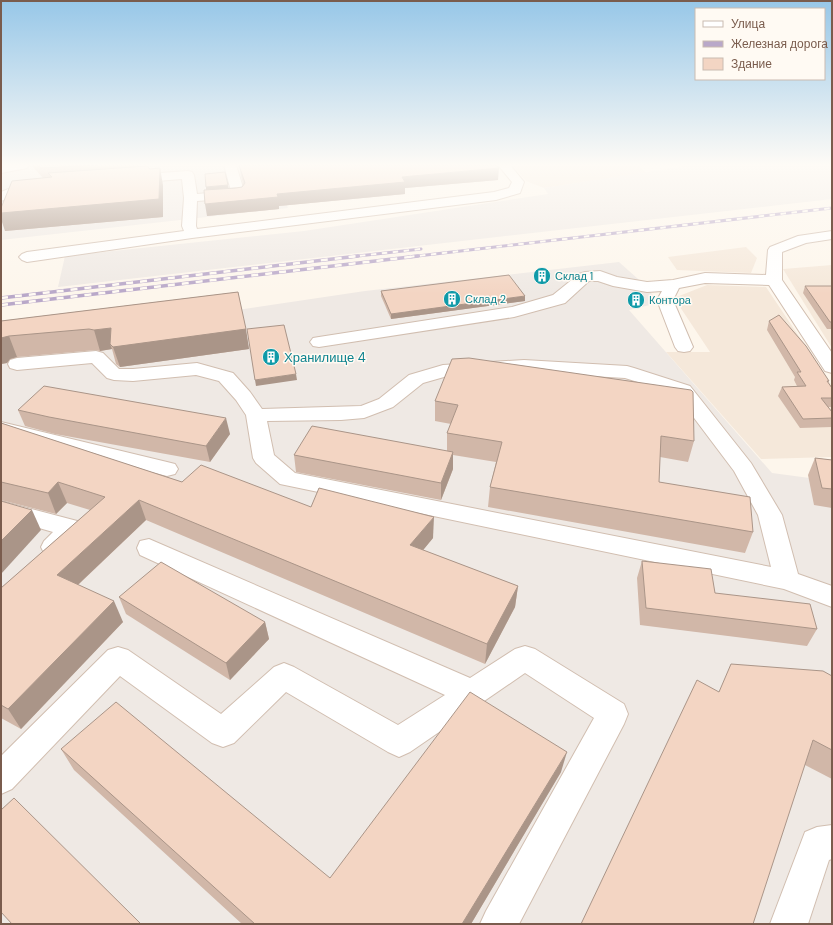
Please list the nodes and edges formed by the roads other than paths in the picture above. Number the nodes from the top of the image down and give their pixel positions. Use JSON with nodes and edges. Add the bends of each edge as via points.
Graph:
{"nodes":[{"id":1,"x":190,"y":208,"type":"edge"},
{"id":2,"x":399,"y":208,"type":"edge"},
{"id":3,"x":192,"y":234,"type":"junction"},
{"id":4,"x":832,"y":235,"type":"edge"},
{"id":5,"x":27,"y":257,"type":"dead end"},
{"id":6,"x":774,"y":280,"type":"junction"},
{"id":7,"x":672,"y":285,"type":"junction"},
{"id":8,"x":319,"y":342,"type":"dead end"},
{"id":9,"x":684,"y":347,"type":"dead end"},
{"id":10,"x":17,"y":364,"type":"dead end"},
{"id":11,"x":832,"y":367,"type":"edge"},
{"id":12,"x":256,"y":415,"type":"junction"},
{"id":13,"x":1,"y":428,"type":"edge"},
{"id":14,"x":167,"y":468,"type":"dead end"},
{"id":15,"x":1,"y":509,"type":"edge"},
{"id":16,"x":149,"y":548,"type":"dead end"},
{"id":17,"x":39,"y":561,"type":"edge"},
{"id":18,"x":788,"y":580,"type":"junction"},
{"id":19,"x":832,"y":597,"type":"edge"},
{"id":20,"x":472,"y":693,"type":"junction"},
{"id":21,"x":1,"y":778,"type":"edge"},
{"id":22,"x":832,"y":842,"type":"edge"},
{"id":23,"x":500,"y":924,"type":"edge"},
{"id":24,"x":789,"y":924,"type":"edge"}],
"edges":[{"from":1,"to":3,"type":"street","via":[[189,226]]},
{"from":2,"to":3,"type":"street"},
{"from":3,"to":5,"type":"street"},
{"from":4,"to":6,"type":"street","via":[[802,238],[775,250]]},
{"from":6,"to":7,"type":"street","via":[[705,278]]},
{"from":6,"to":11,"type":"street"},
{"from":7,"to":8,"type":"street","via":[[647,287],[612,281],[600,276],[585,277],[559,298],[514,312]]},
{"from":7,"to":9,"type":"street","via":[[665,300]]},
{"from":10,"to":12,"type":"street","via":[[96,357],[114,374],[133,375],[197,369],[226,377]]},
{"from":12,"to":18,"type":"street","via":[[264,458],[288,479]]},
{"from":12,"to":18,"type":"street","via":[[364,412],[386,403],[416,379],[443,371],[524,366],[627,372],[683,390],[743,468],[770,515]]},
{"from":13,"to":14,"type":"street"},
{"from":15,"to":17,"type":"street","via":[[72,528]]},
{"from":16,"to":20,"type":"street"},
{"from":18,"to":19,"type":"street"},
{"from":20,"to":21,"type":"street","via":[[399,742],[284,676],[223,733],[118,659]]},
{"from":20,"to":23,"type":"street","via":[[525,658],[613,714]]},
{"from":22,"to":24,"type":"street","via":[[817,844]]}]}
